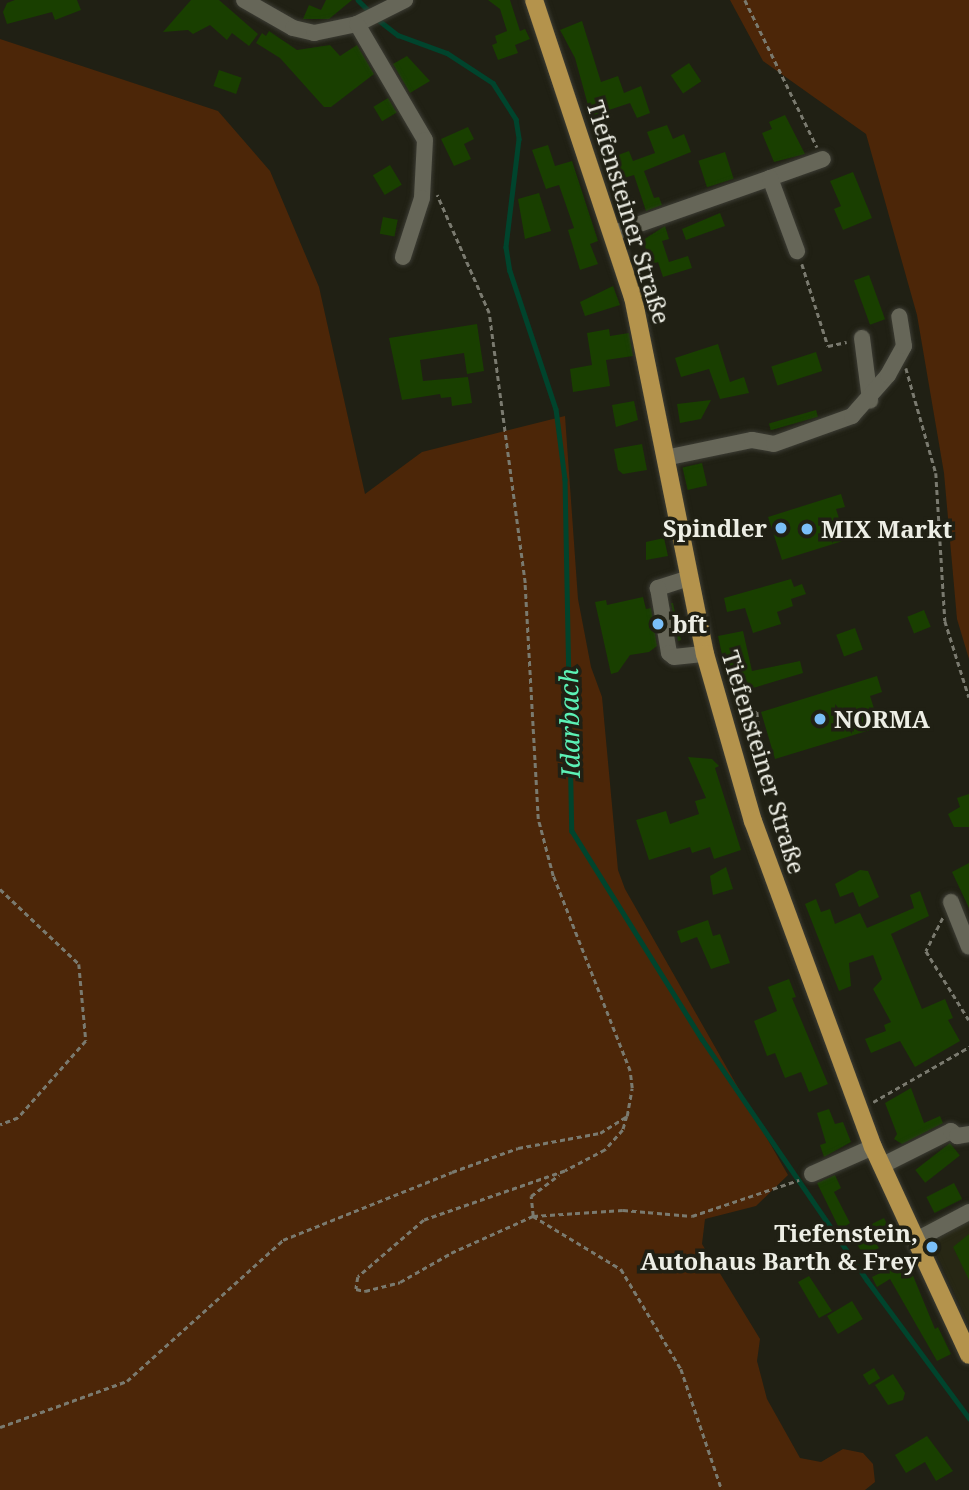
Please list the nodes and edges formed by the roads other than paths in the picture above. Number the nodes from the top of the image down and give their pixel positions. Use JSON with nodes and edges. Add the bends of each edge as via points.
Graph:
{"nodes":[{"id":1,"x":244,"y":0,"type":"edge"},
{"id":2,"x":405,"y":0,"type":"edge"},
{"id":3,"x":534,"y":0,"type":"edge"},
{"id":4,"x":362,"y":21,"type":"junction"},
{"id":5,"x":823,"y":159,"type":"road end"},
{"id":6,"x":770,"y":178,"type":"junction"},
{"id":7,"x":614,"y":233,"type":"junction"},
{"id":8,"x":797,"y":251,"type":"road end"},
{"id":9,"x":403,"y":257,"type":"dead end"},
{"id":10,"x":899,"y":316,"type":"dead end"},
{"id":11,"x":862,"y":338,"type":"road end"},
{"id":12,"x":870,"y":400,"type":"junction"},
{"id":13,"x":665,"y":458,"type":"junction"},
{"id":14,"x":689,"y":578,"type":"junction"},
{"id":15,"x":705,"y":654,"type":"junction"},
{"id":16,"x":951,"y":902,"type":"road end"},
{"id":17,"x":969,"y":947,"type":"edge"},
{"id":18,"x":969,"y":1134,"type":"edge"},
{"id":19,"x":873,"y":1147,"type":"junction"},
{"id":20,"x":881,"y":1166,"type":"junction"},
{"id":21,"x":812,"y":1174,"type":"road end"},
{"id":22,"x":969,"y":1212,"type":"edge"},
{"id":23,"x":915,"y":1240,"type":"junction"},
{"id":24,"x":969,"y":1355,"type":"edge"}],
"edges":[{"from":1,"to":4,"type":"street","via":[[303,32],[327,32]]},
{"from":2,"to":4,"type":"street"},
{"from":3,"to":7,"type":"main road","name":"Tiefensteiner Straße"},
{"from":4,"to":9,"type":"street","via":[[425,141],[425,178]]},
{"from":5,"to":6,"type":"street"},
{"from":6,"to":7,"type":"street"},
{"from":6,"to":8,"type":"street"},
{"from":7,"to":13,"type":"main road","name":"Tiefensteiner Straße","via":[[645,342]]},
{"from":10,"to":12,"type":"street","via":[[904,346]]},
{"from":11,"to":12,"type":"street"},
{"from":12,"to":13,"type":"street","via":[[852,416],[774,444],[752,440]]},
{"from":13,"to":14,"type":"main road","name":"Tiefensteiner Straße"},
{"from":14,"to":15,"type":"main road","name":"Tiefensteiner Straße"},
{"from":14,"to":15,"type":"street","via":[[658,588],[669,653],[674,657]]},
{"from":15,"to":19,"type":"main road","name":"Tiefensteiner Straße","via":[[773,879]]},
{"from":16,"to":17,"type":"street"},
{"from":18,"to":20,"type":"street","via":[[957,1136],[951,1131]]},
{"from":19,"to":20,"type":"main road","name":"Tiefensteiner Straße"},
{"from":19,"to":21,"type":"street"},
{"from":20,"to":23,"type":"main road","name":"Tiefensteiner Straße"},
{"from":22,"to":23,"type":"street"},
{"from":23,"to":24,"type":"main road","name":"Tiefensteiner Straße"}]}
